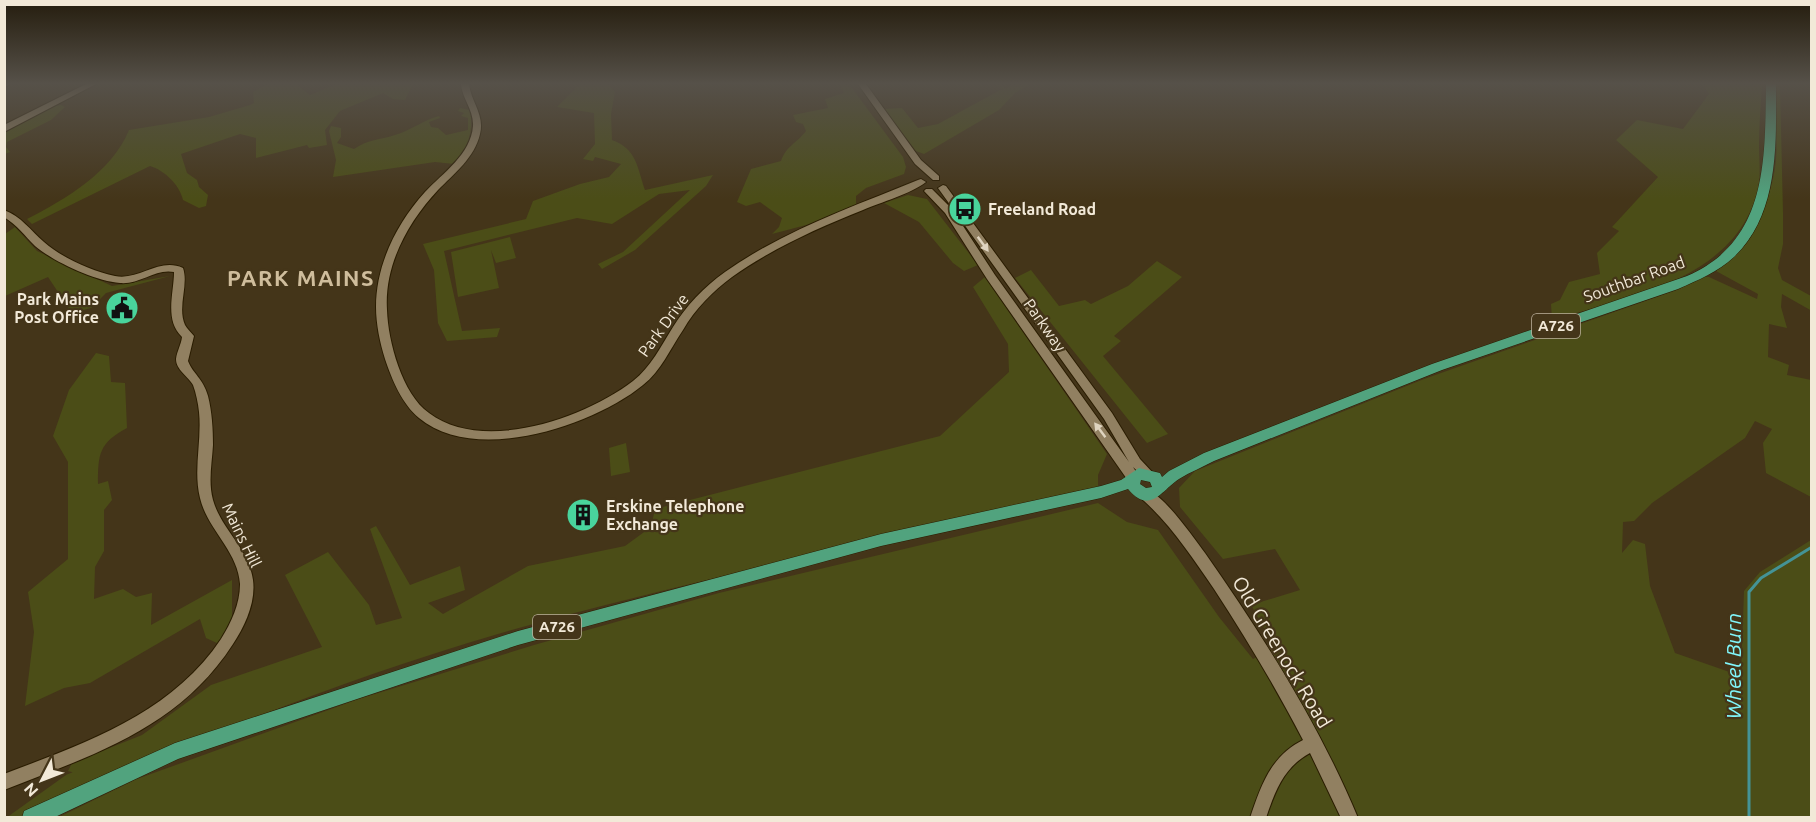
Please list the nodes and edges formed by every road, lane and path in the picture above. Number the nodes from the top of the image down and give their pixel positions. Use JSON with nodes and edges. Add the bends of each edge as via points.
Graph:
{"nodes":[{"id":1,"x":478,"y":122,"type":"edge"},
{"id":2,"x":890,"y":122,"type":"edge"},
{"id":3,"x":1770,"y":122,"type":"edge"},
{"id":4,"x":918,"y":162,"type":"junction"},
{"id":5,"x":936,"y":178,"type":"junction"},
{"id":6,"x":925,"y":186,"type":"junction"},
{"id":7,"x":943,"y":188,"type":"junction"},
{"id":8,"x":4,"y":213,"type":"edge"},
{"id":9,"x":1209,"y":457,"type":"junction"},
{"id":10,"x":1141,"y":477,"type":"junction"},
{"id":11,"x":1152,"y":491,"type":"junction"},
{"id":12,"x":1101,"y":492,"type":"junction"},
{"id":13,"x":1312,"y":743,"type":"junction"},
{"id":14,"x":4,"y":782,"type":"edge"},
{"id":15,"x":31,"y":818,"type":"edge"},
{"id":16,"x":1258,"y":818,"type":"edge"},
{"id":17,"x":1350,"y":818,"type":"edge"}],
"edges":[{"from":1,"to":6,"type":"street","name":"Park Drive","via":[[476,136],[466,155],[423,201],[397,242],[384,279],[381,306],[388,348],[406,393],[423,416],[448,428],[483,435],[531,431],[602,407],[640,382],[655,366],[683,321],[726,276],[773,248],[899,191]]},
{"from":2,"to":4,"type":"street"},
{"from":3,"to":9,"type":"main road","name":"Southbar Road","number":"A726","via":[[1768,176],[1755,222],[1736,247],[1709,270],[1674,286],[1437,367]]},
{"from":4,"to":5,"type":"street"},
{"from":4,"to":6,"type":"street"},
{"from":5,"to":6,"type":"street"},
{"from":5,"to":7,"type":"street","name":"Parkway","via":[[944,182]]},
{"from":6,"to":7,"type":"street"},
{"from":10,"to":6,"type":"street","name":"Parkway","one_way":true,"via":[[989,272],[946,206]]},
{"from":7,"to":10,"type":"street","name":"Parkway","one_way":true,"via":[[1108,416]]},
{"from":8,"to":14,"type":"street","name":"Mains Hill","via":[[19,220],[45,248],[115,279],[138,279],[165,267],[179,270],[179,324],[188,336],[181,359],[198,386],[207,426],[206,497],[246,577],[242,616],[225,648],[202,676],[166,707],[126,732]]},
{"from":9,"to":10,"type":"main road","name":"Southbar Road","number":"A726"},
{"from":9,"to":11,"type":"main road","name":"Southbar Road","number":"A726"},
{"from":10,"to":11,"type":"main road","via":[[1158,480]]},
{"from":10,"to":11,"type":"main road","via":[[1134,487]]},
{"from":10,"to":12,"type":"main road","number":"A726"},
{"from":11,"to":12,"type":"main road","number":"A726"},
{"from":11,"to":13,"type":"street","name":"Old Greenock Road","via":[[1233,606]]},
{"from":12,"to":15,"type":"main road","number":"A726","via":[[881,540],[518,638],[175,752]]},
{"from":13,"to":16,"type":"street","via":[[1293,752],[1273,774]]},
{"from":13,"to":17,"type":"street","name":"Old Greenock Road"}]}
